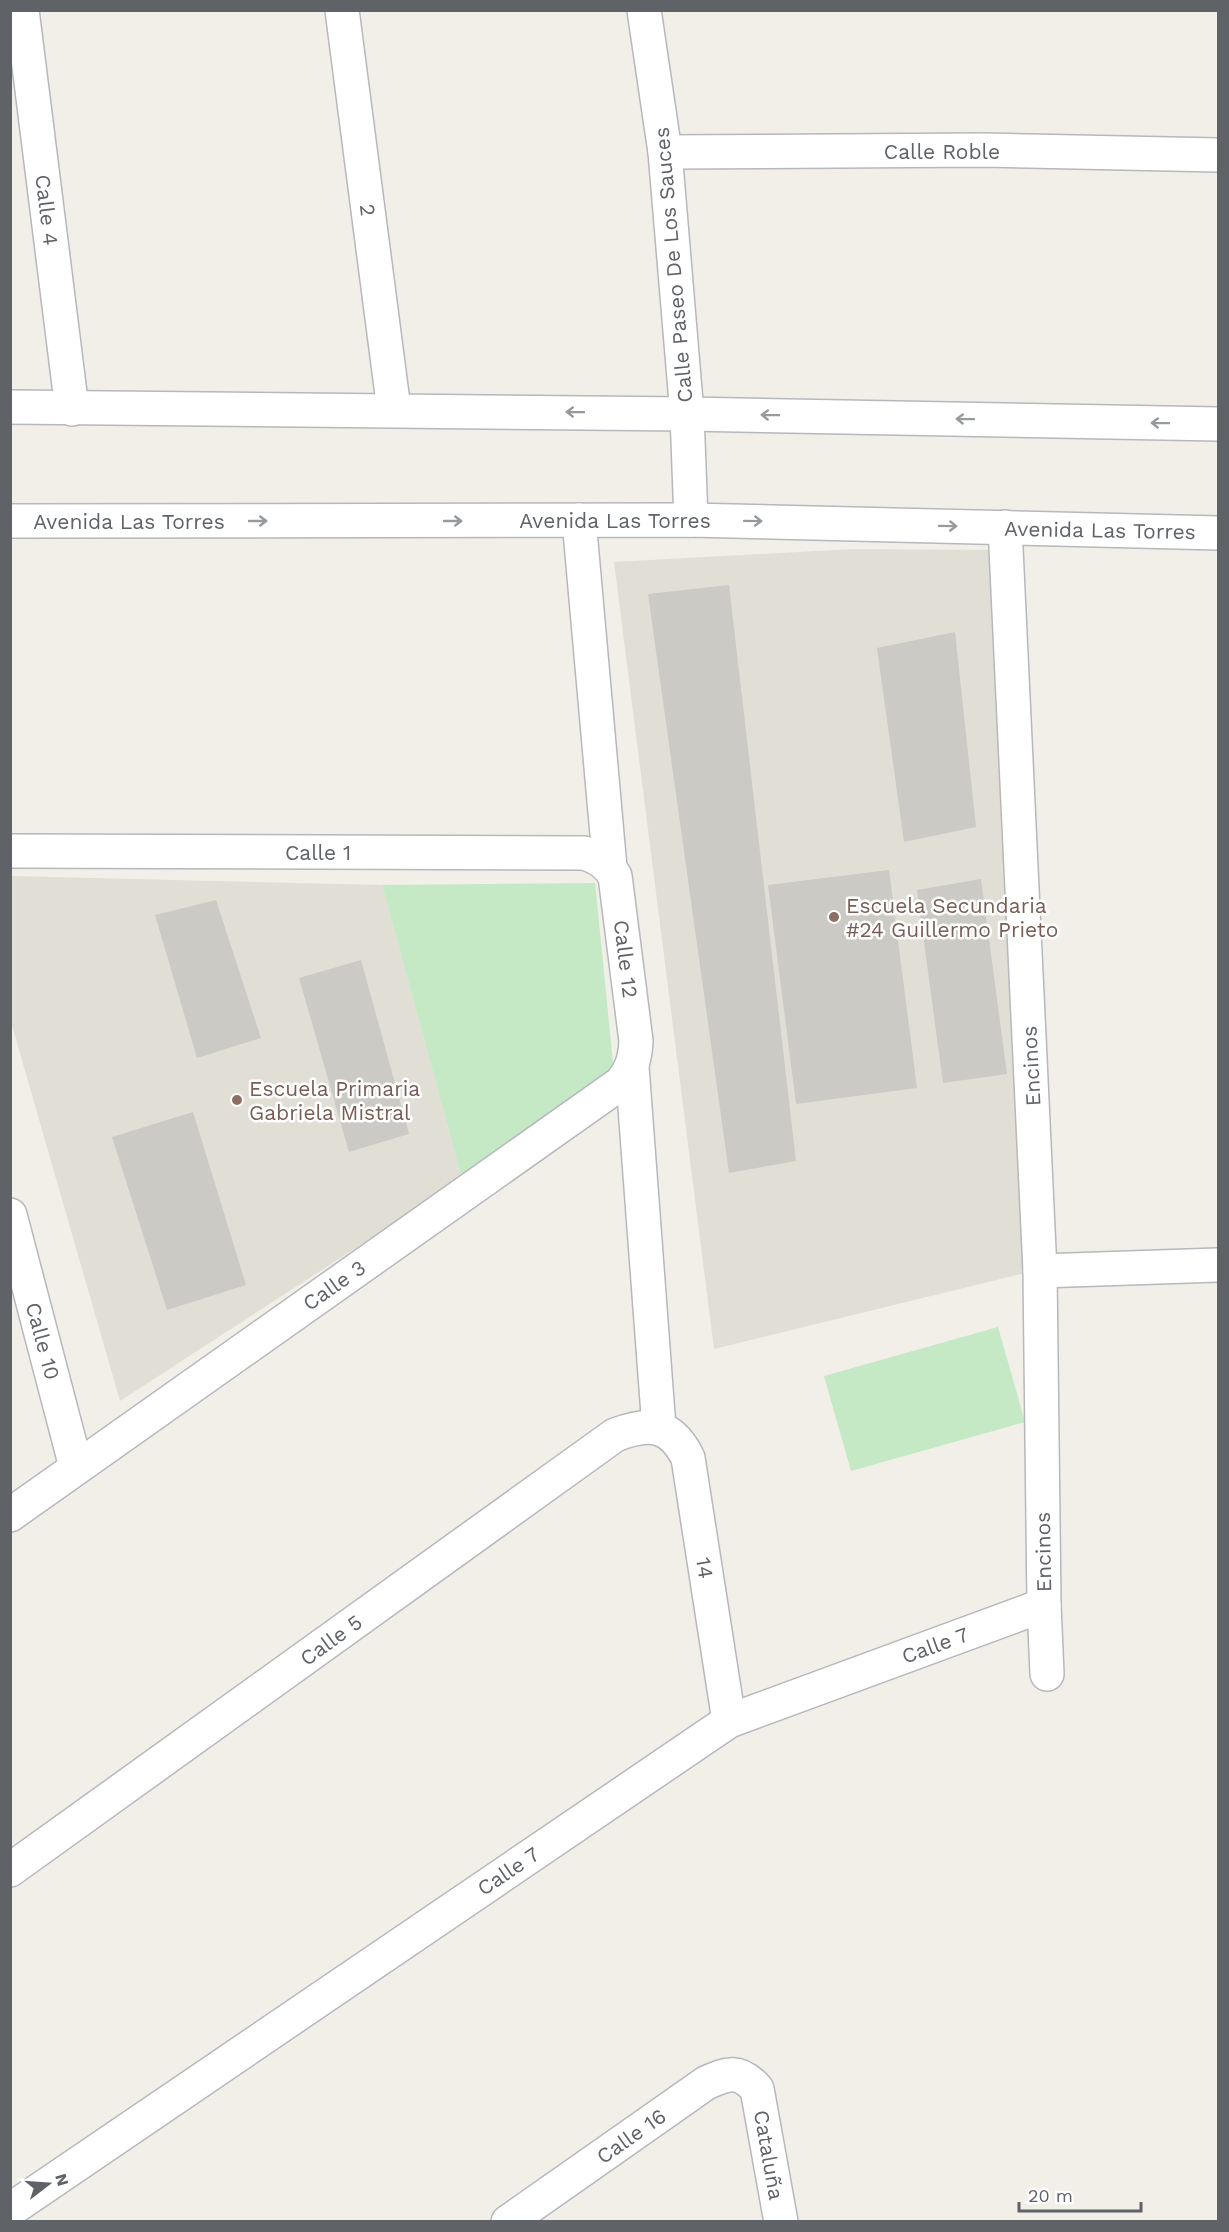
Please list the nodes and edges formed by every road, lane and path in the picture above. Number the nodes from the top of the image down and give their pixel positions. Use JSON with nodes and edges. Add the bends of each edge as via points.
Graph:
{"nodes":[{"id":1,"x":22,"y":10,"type":"edge"},
{"id":2,"x":342,"y":10,"type":"edge"},
{"id":3,"x":644,"y":10,"type":"edge"},
{"id":4,"x":665,"y":152,"type":"junction"},
{"id":5,"x":1218,"y":155,"type":"edge"},
{"id":6,"x":10,"y":407,"type":"edge"},
{"id":7,"x":72,"y":409,"type":"junction"},
{"id":8,"x":394,"y":410,"type":"junction"},
{"id":9,"x":687,"y":414,"type":"junction"},
{"id":10,"x":1218,"y":424,"type":"edge"},
{"id":11,"x":579,"y":520,"type":"junction"},
{"id":12,"x":691,"y":520,"type":"junction"},
{"id":13,"x":10,"y":521,"type":"edge"},
{"id":14,"x":1005,"y":527,"type":"junction"},
{"id":15,"x":1218,"y":533,"type":"edge"},
{"id":16,"x":10,"y":851,"type":"edge"},
{"id":17,"x":612,"y":872,"type":"junction"},
{"id":18,"x":634,"y":1054,"type":"junction"},
{"id":19,"x":10,"y":1215,"type":"edge"},
{"id":20,"x":1218,"y":1265,"type":"edge"},
{"id":21,"x":1040,"y":1271,"type":"junction"},
{"id":22,"x":658,"y":1428,"type":"junction"},
{"id":23,"x":76,"y":1467,"type":"junction"},
{"id":24,"x":10,"y":1515,"type":"edge"},
{"id":25,"x":1044,"y":1605,"type":"junction"},
{"id":26,"x":1047,"y":1674,"type":"dead end"},
{"id":27,"x":729,"y":1721,"type":"junction"},
{"id":28,"x":10,"y":1870,"type":"edge"},
{"id":29,"x":757,"y":2089,"type":"joint"},
{"id":30,"x":10,"y":2210,"type":"edge"},
{"id":31,"x":508,"y":2222,"type":"edge"},
{"id":32,"x":781,"y":2222,"type":"edge"}],
"edges":[{"from":1,"to":7,"type":"street","name":"Calle 4"},
{"from":2,"to":8,"type":"street","name":"2"},
{"from":3,"to":4,"type":"street","name":"Calle Paseo De Los Sauces"},
{"from":4,"to":5,"type":"street","name":"Calle Roble","via":[[984,150]]},
{"from":4,"to":9,"type":"street","name":"Calle Paseo De Los Sauces"},
{"from":6,"to":7,"type":"street"},
{"from":7,"to":8,"type":"street"},
{"from":9,"to":8,"type":"street","one_way":true},
{"from":10,"to":9,"type":"street","one_way":true},
{"from":9,"to":12,"type":"street","name":"Calle Paseo De Los Sauces"},
{"from":11,"to":12,"type":"street","name":"Avenida Las Torres"},
{"from":13,"to":11,"type":"street","name":"Avenida Las Torres","one_way":true},
{"from":11,"to":17,"type":"street","name":"Calle 12"},
{"from":12,"to":14,"type":"street","name":"Avenida Las Torres","one_way":true},
{"from":14,"to":15,"type":"street","name":"Avenida Las Torres"},
{"from":14,"to":21,"type":"street","name":"Encinos"},
{"from":16,"to":17,"type":"street","name":"Calle 1","via":[[584,853],[596,857]]},
{"from":17,"to":18,"type":"street","name":"Calle 12"},
{"from":18,"to":22,"type":"street","name":"Calle 12"},
{"from":18,"to":23,"type":"street","name":"Calle 3","via":[[621,1083]]},
{"from":19,"to":23,"type":"street","name":"Calle 10"},
{"from":20,"to":21,"type":"street"},
{"from":21,"to":25,"type":"street","name":"Encinos"},
{"from":22,"to":27,"type":"street","name":"14","via":[[680,1442],[688,1458]]},
{"from":22,"to":28,"type":"street","name":"Calle 5","via":[[632,1429],[615,1435]]},
{"from":23,"to":24,"type":"street","name":"Calle 3"},
{"from":25,"to":26,"type":"street","name":"Encinos"},
{"from":25,"to":27,"type":"street","name":"Calle 7"},
{"from":27,"to":30,"type":"street","name":"Calle 7"},
{"from":29,"to":31,"type":"street","name":"Calle 16","via":[[736,2074],[706,2083]]},
{"from":29,"to":32,"type":"street","name":"Cataluña"}]}
